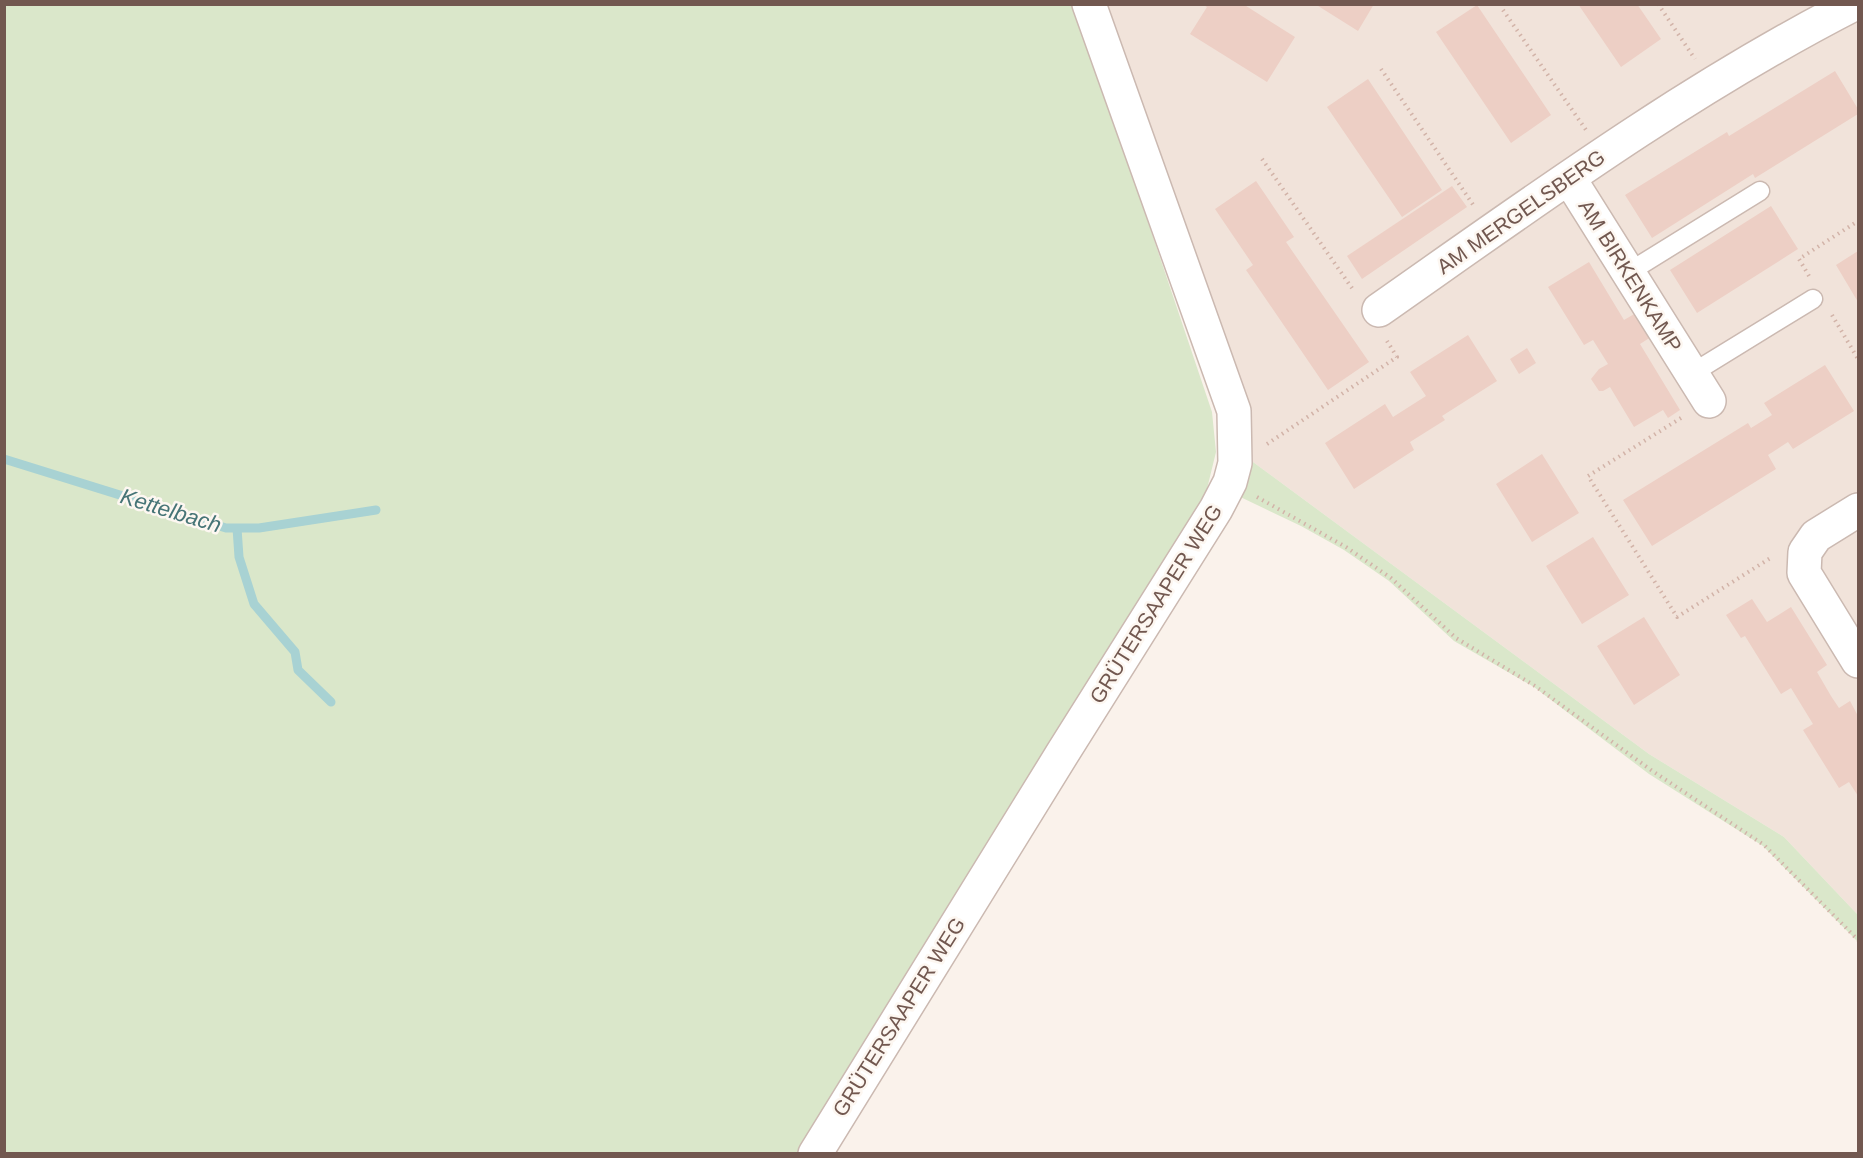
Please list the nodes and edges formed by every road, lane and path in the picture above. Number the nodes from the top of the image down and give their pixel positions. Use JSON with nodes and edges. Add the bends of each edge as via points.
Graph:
{"nodes":[{"id":1,"x":1089,"y":4,"type":"edge"},
{"id":2,"x":1658,"y":4,"type":"edge"},
{"id":3,"x":1854,"y":4,"type":"edge"},
{"id":4,"x":1503,"y":10,"type":"dead end"},
{"id":5,"x":1381,"y":69,"type":"dead end"},
{"id":6,"x":1712,"y":84,"type":"junction"},
{"id":7,"x":1604,"y":155,"type":"junction"},
{"id":8,"x":1262,"y":159,"type":"dead end"},
{"id":9,"x":1569,"y":178,"type":"junction"},
{"id":10,"x":1760,"y":191,"type":"dead end"},
{"id":11,"x":1858,"y":221,"type":"edge"},
{"id":12,"x":1491,"y":231,"type":"junction"},
{"id":13,"x":1629,"y":272,"type":"junction"},
{"id":14,"x":1809,"y":277,"type":"dead end"},
{"id":15,"x":1813,"y":299,"type":"dead end"},
{"id":16,"x":1375,"y":313,"type":"junction"},
{"id":17,"x":1848,"y":342,"type":"dead end"},
{"id":18,"x":1858,"y":359,"type":"edge"},
{"id":19,"x":1691,"y":374,"type":"junction"},
{"id":20,"x":1709,"y":401,"type":"joint"},
{"id":21,"x":1263,"y":447,"type":"dead end"},
{"id":22,"x":1230,"y":482,"type":"junction"},
{"id":23,"x":1858,"y":510,"type":"edge"},
{"id":24,"x":1805,"y":552,"type":"junction"},
{"id":25,"x":1858,"y":661,"type":"edge"},
{"id":26,"x":1858,"y":939,"type":"edge"},
{"id":27,"x":815,"y":1154,"type":"edge"}],
"edges":[{"from":1,"to":22,"type":"street","name":"GRÜTERSAAPER WEG","via":[[1234,411],[1235,463]]},
{"from":2,"to":6,"type":"path"},
{"from":3,"to":6,"type":"street","name":"AM MERGELSBERG"},
{"from":4,"to":7,"type":"path"},
{"from":5,"to":12,"type":"path"},
{"from":6,"to":7,"type":"street","name":"AM MERGELSBERG"},
{"from":7,"to":9,"type":"street","name":"AM MERGELSBERG"},
{"from":8,"to":16,"type":"path"},
{"from":9,"to":12,"type":"street","name":"AM MERGELSBERG"},
{"from":9,"to":13,"type":"street","name":"AM BIRKENKAMP"},
{"from":10,"to":13,"type":"lane"},
{"from":11,"to":14,"type":"path","via":[[1798,259]]},
{"from":12,"to":16,"type":"street","name":"AM MERGELSBERG"},
{"from":13,"to":19,"type":"street","name":"AM BIRKENKAMP"},
{"from":15,"to":19,"type":"lane","name":"AM BIRKENKAMP"},
{"from":16,"to":21,"type":"path","via":[[1397,357]]},
{"from":17,"to":18,"type":"path"},
{"from":19,"to":20,"type":"street","name":"AM BIRKENKAMP"},
{"from":20,"to":24,"type":"path","via":[[1588,476],[1677,617],[1776,554]]},
{"from":22,"to":26,"type":"path","via":[[1355,553],[1391,578],[1456,638],[1534,686],[1764,845]]},
{"from":22,"to":27,"type":"street","name":"GRÜTERSAAPER WEG"},
{"from":23,"to":24,"type":"street","via":[[1816,536]]},
{"from":24,"to":25,"type":"street","via":[[1804,573]]}]}
